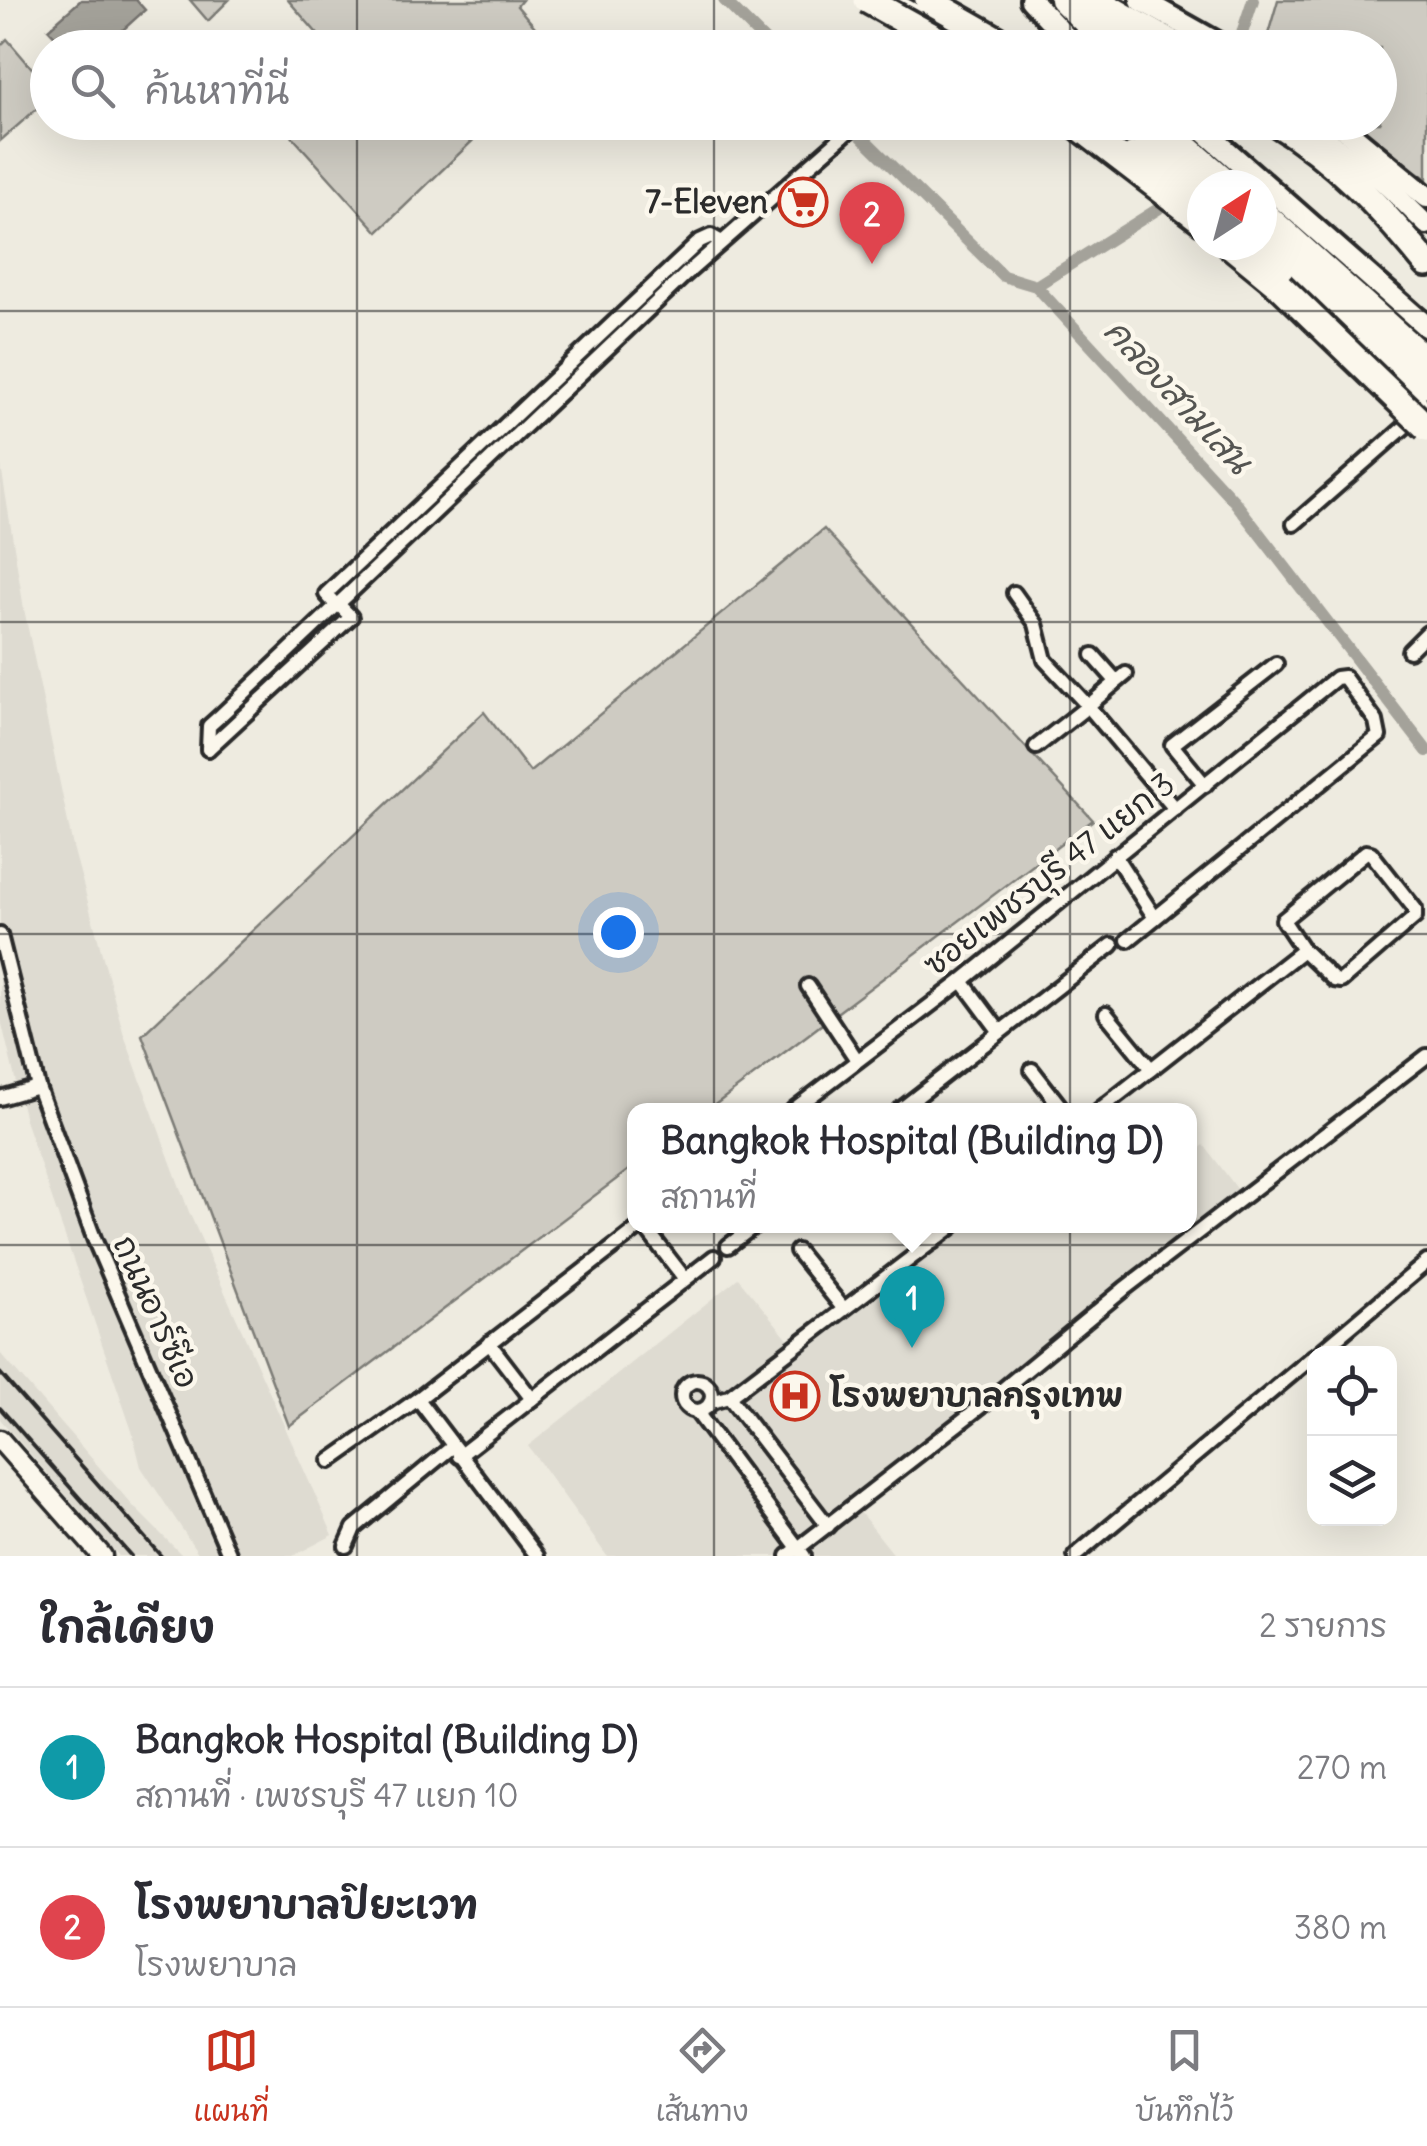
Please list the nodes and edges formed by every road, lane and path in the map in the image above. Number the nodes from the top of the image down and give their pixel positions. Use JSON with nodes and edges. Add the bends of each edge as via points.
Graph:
{"nodes":[{"id":1,"x":866,"y":0,"type":"edge"},
{"id":2,"x":889,"y":0,"type":"edge"},
{"id":3,"x":1018,"y":0,"type":"edge"},
{"id":4,"x":1031,"y":0,"type":"edge"},
{"id":5,"x":1060,"y":0,"type":"edge"},
{"id":6,"x":1083,"y":0,"type":"edge"},
{"id":7,"x":1092,"y":0,"type":"edge"},
{"id":8,"x":1103,"y":0,"type":"edge"},
{"id":9,"x":1141,"y":0,"type":"edge"},
{"id":10,"x":924,"y":5,"type":"edge"},
{"id":11,"x":1049,"y":20,"type":"junction"},
{"id":12,"x":914,"y":30,"type":"edge"},
{"id":13,"x":933,"y":30,"type":"edge"},
{"id":14,"x":951,"y":30,"type":"edge"},
{"id":15,"x":976,"y":30,"type":"edge"},
{"id":16,"x":1059,"y":30,"type":"edge"},
{"id":17,"x":1102,"y":30,"type":"edge"},
{"id":18,"x":1108,"y":30,"type":"edge"},
{"id":19,"x":1110,"y":30,"type":"edge"},
{"id":20,"x":1172,"y":30,"type":"edge"},
{"id":21,"x":1180,"y":30,"type":"edge"},
{"id":22,"x":842,"y":140,"type":"edge"},
{"id":23,"x":1102,"y":140,"type":"edge"},
{"id":24,"x":1115,"y":140,"type":"edge"},
{"id":25,"x":1144,"y":140,"type":"edge"},
{"id":26,"x":1182,"y":140,"type":"edge"},
{"id":27,"x":1215,"y":140,"type":"edge"},
{"id":28,"x":1303,"y":140,"type":"edge"},
{"id":29,"x":1328,"y":140,"type":"edge"},
{"id":30,"x":1358,"y":140,"type":"edge"},
{"id":31,"x":1217,"y":170,"type":"edge"},
{"id":32,"x":1187,"y":187,"type":"edge"},
{"id":33,"x":1187,"y":192,"type":"edge"},
{"id":34,"x":1187,"y":194,"type":"edge"},
{"id":35,"x":1427,"y":197,"type":"edge"},
{"id":36,"x":1427,"y":225,"type":"edge"},
{"id":37,"x":1277,"y":228,"type":"edge"},
{"id":38,"x":1277,"y":231,"type":"edge"},
{"id":39,"x":722,"y":242,"type":"junction"},
{"id":40,"x":1248,"y":260,"type":"edge"},
{"id":41,"x":1270,"y":260,"type":"edge"},
{"id":42,"x":1427,"y":264,"type":"edge"},
{"id":43,"x":637,"y":298,"type":"junction"},
{"id":44,"x":648,"y":309,"type":"junction"},
{"id":45,"x":1427,"y":328,"type":"edge"},
{"id":46,"x":1427,"y":358,"type":"edge"},
{"id":47,"x":1423,"y":406,"type":"edge"},
{"id":48,"x":505,"y":422,"type":"junction"},
{"id":49,"x":515,"y":433,"type":"junction"},
{"id":50,"x":433,"y":492,"type":"junction"},
{"id":51,"x":444,"y":503,"type":"junction"},
{"id":52,"x":1294,"y":524,"type":"dead end"},
{"id":53,"x":358,"y":564,"type":"junction"},
{"id":54,"x":370,"y":576,"type":"junction"},
{"id":55,"x":1014,"y":592,"type":"dead end"},
{"id":56,"x":338,"y":606,"type":"junction"},
{"id":57,"x":1427,"y":634,"type":"edge"},
{"id":58,"x":1409,"y":651,"type":"dead end"},
{"id":59,"x":1094,"y":655,"type":"dead end"},
{"id":60,"x":1276,"y":664,"type":"dead end"},
{"id":61,"x":1088,"y":706,"type":"junction"},
{"id":62,"x":1036,"y":747,"type":"dead end"},
{"id":63,"x":1205,"y":785,"type":"junction"},
{"id":64,"x":1175,"y":809,"type":"junction"},
{"id":65,"x":1115,"y":856,"type":"junction"},
{"id":66,"x":1156,"y":918,"type":"junction"},
{"id":67,"x":0,"y":935,"type":"edge"},
{"id":68,"x":1128,"y":940,"type":"dead end"},
{"id":69,"x":1112,"y":945,"type":"dead end"},
{"id":70,"x":1303,"y":950,"type":"junction"},
{"id":71,"x":962,"y":981,"type":"junction"},
{"id":72,"x":808,"y":986,"type":"dead end"},
{"id":73,"x":1106,"y":1014,"type":"dead end"},
{"id":74,"x":1000,"y":1032,"type":"junction"},
{"id":75,"x":1427,"y":1056,"type":"edge"},
{"id":76,"x":857,"y":1060,"type":"junction"},
{"id":77,"x":1032,"y":1070,"type":"dead end"},
{"id":78,"x":1151,"y":1070,"type":"junction"},
{"id":79,"x":38,"y":1087,"type":"junction"},
{"id":80,"x":0,"y":1098,"type":"edge"},
{"id":81,"x":808,"y":1103,"type":"edge"},
{"id":82,"x":909,"y":1103,"type":"edge"},
{"id":83,"x":1058,"y":1103,"type":"edge"},
{"id":84,"x":1108,"y":1103,"type":"edge"},
{"id":85,"x":634,"y":1233,"type":"edge"},
{"id":86,"x":649,"y":1233,"type":"edge"},
{"id":87,"x":745,"y":1233,"type":"edge"},
{"id":88,"x":926,"y":1233,"type":"edge"},
{"id":89,"x":944,"y":1233,"type":"edge"},
{"id":90,"x":1197,"y":1233,"type":"edge"},
{"id":91,"x":1197,"y":1233,"type":"edge"},
{"id":92,"x":933,"y":1242,"type":"junction"},
{"id":93,"x":728,"y":1246,"type":"dead end"},
{"id":94,"x":797,"y":1251,"type":"dead end"},
{"id":95,"x":714,"y":1256,"type":"dead end"},
{"id":96,"x":1427,"y":1262,"type":"edge"},
{"id":97,"x":685,"y":1279,"type":"junction"},
{"id":98,"x":843,"y":1308,"type":"junction"},
{"id":99,"x":489,"y":1343,"type":"junction"},
{"id":100,"x":1327,"y":1346,"type":"edge"},
{"id":101,"x":1307,"y":1363,"type":"edge"},
{"id":102,"x":729,"y":1397,"type":"junction"},
{"id":103,"x":418,"y":1399,"type":"junction"},
{"id":104,"x":532,"y":1399,"type":"junction"},
{"id":105,"x":712,"y":1402,"type":"junction"},
{"id":106,"x":696,"y":1411,"type":"junction"},
{"id":107,"x":0,"y":1440,"type":"edge"},
{"id":108,"x":456,"y":1451,"type":"junction"},
{"id":109,"x":330,"y":1461,"type":"dead end"},
{"id":110,"x":828,"y":1526,"type":"junction"},
{"id":111,"x":346,"y":1546,"type":"dead end"},
{"id":112,"x":797,"y":1554,"type":"edge"},
{"id":113,"x":102,"y":1556,"type":"edge"},
{"id":114,"x":230,"y":1556,"type":"edge"},
{"id":115,"x":538,"y":1556,"type":"edge"},
{"id":116,"x":1075,"y":1556,"type":"edge"}],
"edges":[{"from":1,"to":13,"type":"highway","bridge":true},
{"from":2,"to":10,"type":"main road"},
{"from":3,"to":11,"type":"main road"},
{"from":4,"to":11,"type":"main road"},
{"from":5,"to":17,"type":"main road"},
{"from":6,"to":18,"type":"highway"},
{"from":7,"to":19,"type":"main road"},
{"from":8,"to":20,"type":"main road"},
{"from":9,"to":21,"type":"main road"},
{"from":10,"to":12,"type":"street"},
{"from":10,"to":14,"type":"main road"},
{"from":10,"to":15,"type":"highway","bridge":true},
{"from":11,"to":16,"type":"main road"},
{"from":22,"to":39,"type":"street"},
{"from":23,"to":34,"type":"highway"},
{"from":24,"to":33,"type":"main road"},
{"from":25,"to":32,"type":"highway"},
{"from":26,"to":31,"type":"main road"},
{"from":27,"to":45,"type":"main road"},
{"from":28,"to":42,"type":"highway","via":[[1350,176]]},
{"from":29,"to":36,"type":"main road"},
{"from":30,"to":35,"type":"main road"},
{"from":37,"to":46,"type":"main road"},
{"from":38,"to":47,"type":"highway"},
{"from":39,"to":43,"type":"street","via":[[711,236],[700,241]]},
{"from":39,"to":44,"type":"street"},
{"from":40,"to":47,"type":"highway","bridge":true},
{"from":41,"to":47,"type":"main road"},
{"from":43,"to":44,"type":"street"},
{"from":43,"to":48,"type":"street"},
{"from":44,"to":49,"type":"street"},
{"from":47,"to":52,"type":"street"},
{"from":48,"to":49,"type":"street"},
{"from":48,"to":50,"type":"street"},
{"from":49,"to":51,"type":"street"},
{"from":50,"to":51,"type":"street"},
{"from":50,"to":53,"type":"street"},
{"from":51,"to":54,"type":"street"},
{"from":53,"to":54,"type":"street"},
{"from":53,"to":56,"type":"street","via":[[326,594]]},
{"from":54,"to":56,"type":"street"},
{"from":55,"to":61,"type":"street","via":[[1036,624],[1046,660]]},
{"from":56,"to":56,"type":"street","via":[[350,617],[208,749],[209,726]]},
{"from":57,"to":58,"type":"street"},
{"from":59,"to":61,"type":"street","via":[[1121,678]]},
{"from":60,"to":63,"type":"street","via":[[1172,745]]},
{"from":61,"to":62,"type":"street"},
{"from":61,"to":64,"type":"street"},
{"from":63,"to":64,"type":"street","name":"ซอยเพชรบุรี 47 แยก 3"},
{"from":63,"to":66,"type":"street","name":"ซอยเพชรบุรี 47 แยก 3","via":[[1336,678],[1344,678],[1376,721],[1378,736]]},
{"from":64,"to":65,"type":"street","name":"ซอยเพชรบุรี 47 แยก 3"},
{"from":65,"to":66,"type":"street"},
{"from":65,"to":71,"type":"street","name":"ซอยเพชรบุรี 47 แยก 3"},
{"from":66,"to":68,"type":"street"},
{"from":67,"to":79,"type":"street","name":"ถนนอาร์ซีเอ"},
{"from":69,"to":74,"type":"street"},
{"from":70,"to":70,"type":"street","via":[[1284,918],[1366,852],[1415,909],[1415,917],[1341,981]]},
{"from":70,"to":78,"type":"street"},
{"from":71,"to":74,"type":"street"},
{"from":71,"to":76,"type":"street","name":"ซอยเพชรบุรี 47 แยก 3"},
{"from":72,"to":76,"type":"street"},
{"from":73,"to":78,"type":"street"},
{"from":74,"to":82,"type":"street"},
{"from":75,"to":91,"type":"street"},
{"from":76,"to":81,"type":"street","name":"ซอยเพชรบุรี 47 แยก 3"},
{"from":77,"to":83,"type":"street"},
{"from":78,"to":84,"type":"street"},
{"from":79,"to":80,"type":"street"},
{"from":79,"to":114,"type":"street","name":"ถนนอาร์ซีเอ","via":[[95,1242]]},
{"from":85,"to":99,"type":"street"},
{"from":86,"to":97,"type":"street"},
{"from":87,"to":93,"type":"street"},
{"from":88,"to":92,"type":"street"},
{"from":89,"to":92,"type":"street"},
{"from":90,"to":110,"type":"street"},
{"from":92,"to":98,"type":"street"},
{"from":94,"to":98,"type":"street"},
{"from":95,"to":97,"type":"street"},
{"from":96,"to":100,"type":"street"},
{"from":97,"to":104,"type":"street"},
{"from":98,"to":102,"type":"street"},
{"from":99,"to":103,"type":"street"},
{"from":99,"to":104,"type":"street"},
{"from":101,"to":116,"type":"street"},
{"from":102,"to":105,"type":"street"},
{"from":102,"to":110,"type":"street"},
{"from":103,"to":108,"type":"street"},
{"from":103,"to":109,"type":"street"},
{"from":104,"to":108,"type":"street"},
{"from":105,"to":106,"type":"street"},
{"from":105,"to":106,"type":"street","via":[[706,1384],[688,1384],[684,1403]]},
{"from":106,"to":112,"type":"street"},
{"from":107,"to":113,"type":"main road"},
{"from":108,"to":111,"type":"street","via":[[354,1528]]},
{"from":108,"to":115,"type":"street"},
{"from":110,"to":112,"type":"street"}]}
